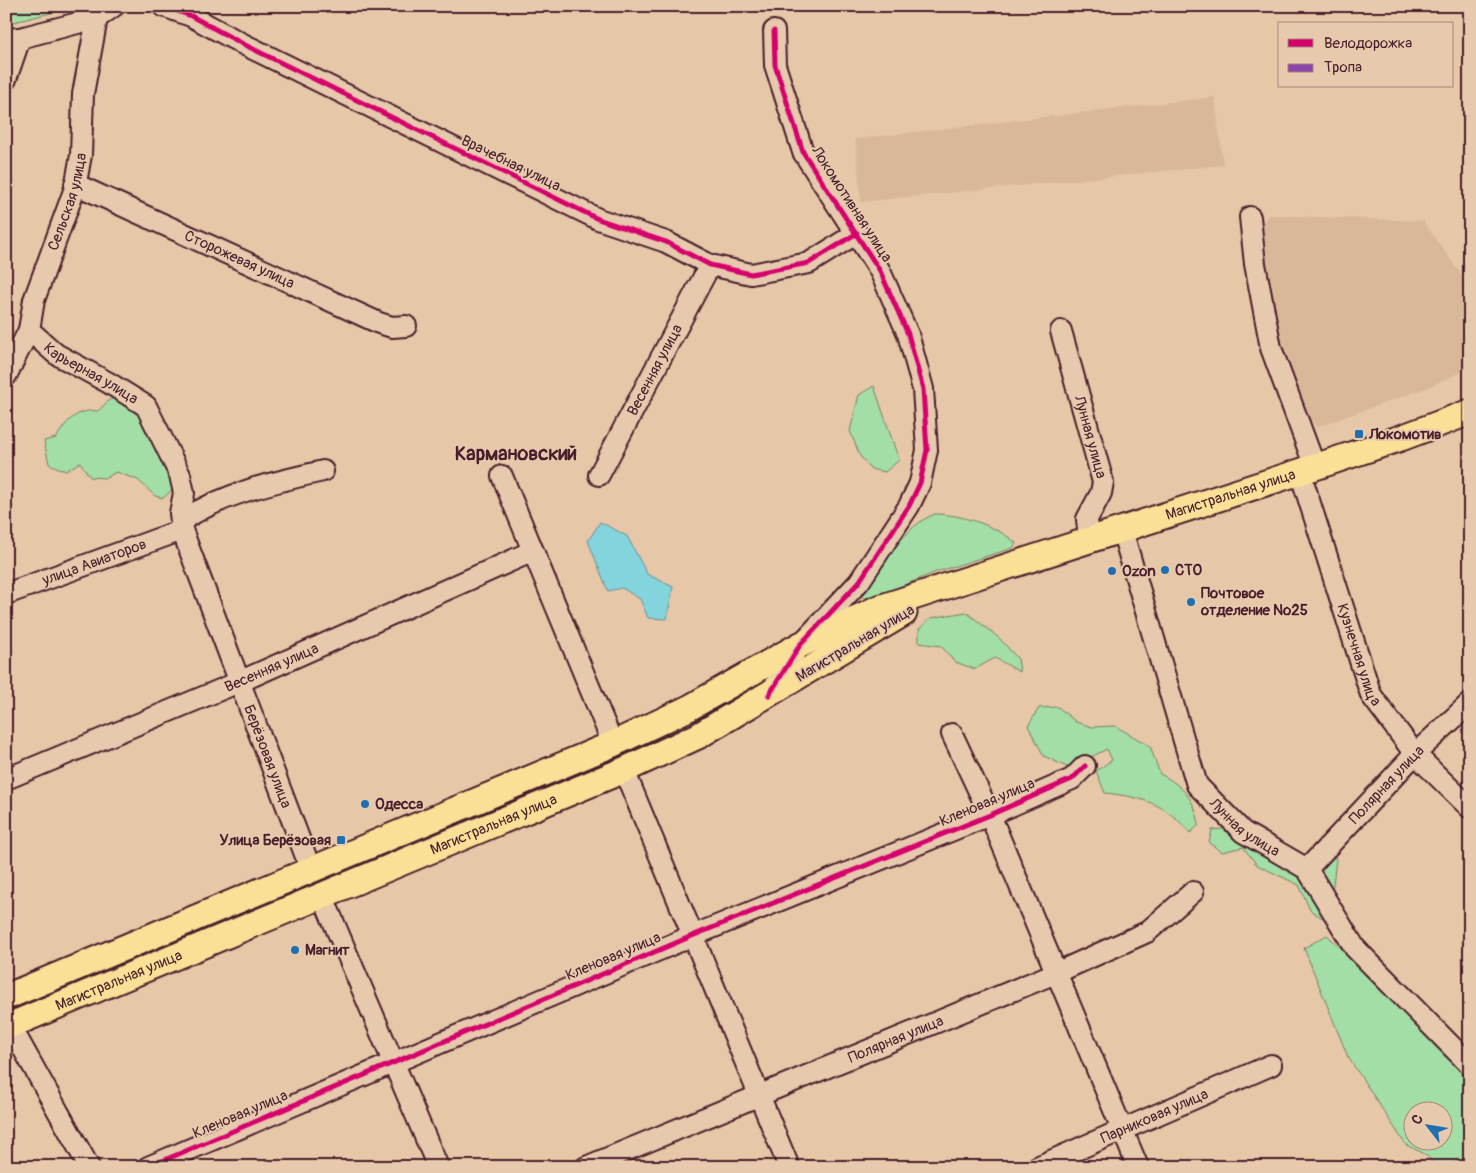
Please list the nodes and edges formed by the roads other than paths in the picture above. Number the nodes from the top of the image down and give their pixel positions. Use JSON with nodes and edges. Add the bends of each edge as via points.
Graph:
{"nodes":[{"id":1,"x":114,"y":6,"type":"edge"},
{"id":2,"x":164,"y":6,"type":"edge"},
{"id":3,"x":97,"y":18,"type":"junction"},
{"id":4,"x":774,"y":31,"type":"dead end"},
{"id":5,"x":13,"y":39,"type":"edge"},
{"id":6,"x":6,"y":79,"type":"edge"},
{"id":7,"x":76,"y":184,"type":"junction"},
{"id":8,"x":1250,"y":217,"type":"dead end"},
{"id":9,"x":857,"y":233,"type":"junction"},
{"id":10,"x":710,"y":265,"type":"junction"},
{"id":11,"x":406,"y":326,"type":"dead end"},
{"id":12,"x":29,"y":330,"type":"junction"},
{"id":13,"x":1061,"y":331,"type":"dead end"},
{"id":14,"x":6,"y":376,"type":"edge"},
{"id":15,"x":1470,"y":412,"type":"edge"},
{"id":16,"x":1307,"y":469,"type":"junction"},
{"id":17,"x":323,"y":470,"type":"dead end"},
{"id":18,"x":502,"y":476,"type":"dead end"},
{"id":19,"x":599,"y":476,"type":"dead end"},
{"id":20,"x":181,"y":526,"type":"junction"},
{"id":21,"x":1122,"y":530,"type":"junction"},
{"id":22,"x":1089,"y":540,"type":"junction"},
{"id":23,"x":533,"y":551,"type":"junction"},
{"id":24,"x":961,"y":581,"type":"junction"},
{"id":25,"x":6,"y":594,"type":"edge"},
{"id":26,"x":800,"y":645,"type":"junction"},
{"id":27,"x":239,"y":682,"type":"junction"},
{"id":28,"x":769,"y":695,"type":"junction"},
{"id":29,"x":1470,"y":703,"type":"edge"},
{"id":30,"x":952,"y":734,"type":"dead end"},
{"id":31,"x":613,"y":744,"type":"junction"},
{"id":32,"x":1416,"y":754,"type":"junction"},
{"id":33,"x":1086,"y":766,"type":"dead end"},
{"id":34,"x":624,"y":770,"type":"junction"},
{"id":35,"x":6,"y":779,"type":"edge"},
{"id":36,"x":1470,"y":808,"type":"edge"},
{"id":37,"x":990,"y":815,"type":"junction"},
{"id":38,"x":1307,"y":869,"type":"junction"},
{"id":39,"x":311,"y":870,"type":"junction"},
{"id":40,"x":1193,"y":892,"type":"dead end"},
{"id":41,"x":322,"y":895,"type":"junction"},
{"id":42,"x":692,"y":936,"type":"junction"},
{"id":43,"x":1058,"y":972,"type":"junction"},
{"id":44,"x":8,"y":1006,"type":"edge"},
{"id":45,"x":394,"y":1061,"type":"junction"},
{"id":46,"x":1470,"y":1064,"type":"edge"},
{"id":47,"x":1271,"y":1065,"type":"dead end"},
{"id":48,"x":760,"y":1096,"type":"junction"},
{"id":49,"x":1124,"y":1131,"type":"junction"},
{"id":50,"x":89,"y":1167,"type":"edge"},
{"id":51,"x":148,"y":1167,"type":"edge"},
{"id":52,"x":438,"y":1167,"type":"edge"},
{"id":53,"x":586,"y":1167,"type":"edge"},
{"id":54,"x":789,"y":1167,"type":"edge"},
{"id":55,"x":1037,"y":1167,"type":"edge"},
{"id":56,"x":1138,"y":1167,"type":"edge"}],
"edges":[{"from":1,"to":3,"type":"street"},
{"from":2,"to":10,"type":"street","name":"Врачебная улица","via":[[191,16],[598,219],[666,242]]},
{"from":3,"to":5,"type":"street"},
{"from":3,"to":7,"type":"street","name":"Сельская улица","via":[[83,94],[81,155]]},
{"from":4,"to":9,"type":"street","name":"Локомотивная улица","via":[[775,65],[802,152]]},
{"from":5,"to":6,"type":"street"},
{"from":7,"to":11,"type":"street","name":"Сторожевая улица","via":[[379,323],[392,327]]},
{"from":7,"to":12,"type":"street","name":"Сельская улица","via":[[34,300]]},
{"from":8,"to":16,"type":"street","name":"Кузнечная улица","via":[[1255,264],[1271,348]]},
{"from":9,"to":10,"type":"street","name":"Врачебная улица","via":[[809,262],[751,274]]},
{"from":9,"to":26,"type":"street","name":"Локомотивная улица","via":[[880,270],[908,334],[923,389],[927,450],[920,483],[909,506],[859,582]]},
{"from":10,"to":19,"type":"street","name":"Весенняя улица"},
{"from":12,"to":14,"type":"street","name":"Сельская улица"},
{"from":12,"to":20,"type":"street","name":"Карьерная улица","via":[[56,354],[146,406],[173,460],[184,493]]},
{"from":13,"to":22,"type":"street","name":"Лунная улица","via":[[1103,482],[1087,519]]},
{"from":15,"to":16,"type":"main road","name":"Магистральная улица"},
{"from":16,"to":21,"type":"main road","name":"Магистральная улица"},
{"from":16,"to":32,"type":"street","name":"Кузнечная улица","via":[[1371,695]]},
{"from":17,"to":20,"type":"street","name":"улица Авиаторов","via":[[272,482],[211,503]]},
{"from":18,"to":23,"type":"street"},
{"from":20,"to":25,"type":"street","name":"улица Авиаторов"},
{"from":20,"to":27,"type":"street","name":"Берёзовая улица"},
{"from":21,"to":22,"type":"main road","name":"Магистральная улица"},
{"from":21,"to":38,"type":"street","name":"Лунная улица","via":[[1197,785],[1243,832]]},
{"from":22,"to":24,"type":"main road","name":"Магистральная улица"},
{"from":23,"to":27,"type":"street","name":"Весенняя улица"},
{"from":23,"to":31,"type":"street"},
{"from":24,"to":26,"type":"main road","name":"Магистральная улица","via":[[876,609]]},
{"from":24,"to":28,"type":"main road","name":"Магистральная улица","via":[[880,626]]},
{"from":26,"to":28,"type":"street","name":"Локомотивная улица"},
{"from":26,"to":31,"type":"main road","name":"Магистральная улица","via":[[689,708]]},
{"from":27,"to":35,"type":"street","name":"Весенняя улица"},
{"from":27,"to":39,"type":"street","name":"Берёзовая улица"},
{"from":28,"to":34,"type":"main road","name":"Магистральная улица","via":[[698,736]]},
{"from":29,"to":32,"type":"street","name":"Полярная улица"},
{"from":30,"to":37,"type":"street"},
{"from":31,"to":34,"type":"main road"},
{"from":31,"to":39,"type":"main road","name":"Магистральная улица"},
{"from":32,"to":36,"type":"street","name":"Кузнечная улица"},
{"from":32,"to":38,"type":"street","name":"Полярная улица"},
{"from":33,"to":37,"type":"street","name":"Кленовая улица","via":[[1072,778]]},
{"from":34,"to":41,"type":"main road","name":"Магистральная улица"},
{"from":34,"to":42,"type":"street"},
{"from":37,"to":42,"type":"street","name":"Кленовая улица"},
{"from":37,"to":43,"type":"street"},
{"from":38,"to":46,"type":"street","name":"Лунная улица","via":[[1355,948]]},
{"from":39,"to":41,"type":"main road"},
{"from":39,"to":44,"type":"main road","name":"Магистральная улица"},
{"from":40,"to":43,"type":"street","name":"Полярная улица","via":[[1147,932]]},
{"from":41,"to":44,"type":"main road","name":"Магистральная улица"},
{"from":41,"to":45,"type":"street"},
{"from":42,"to":45,"type":"street","name":"Кленовая улица"},
{"from":42,"to":48,"type":"street"},
{"from":43,"to":48,"type":"street","name":"Полярная улица"},
{"from":43,"to":49,"type":"street"},
{"from":44,"to":50,"type":"street"},
{"from":45,"to":51,"type":"street","name":"Кленовая улица"},
{"from":45,"to":52,"type":"street"},
{"from":47,"to":49,"type":"street","name":"Парниковая улица"},
{"from":48,"to":53,"type":"street","name":"Полярная улица"},
{"from":48,"to":54,"type":"street"},
{"from":49,"to":55,"type":"street","name":"Парниковая улица"},
{"from":49,"to":56,"type":"street"}]}
